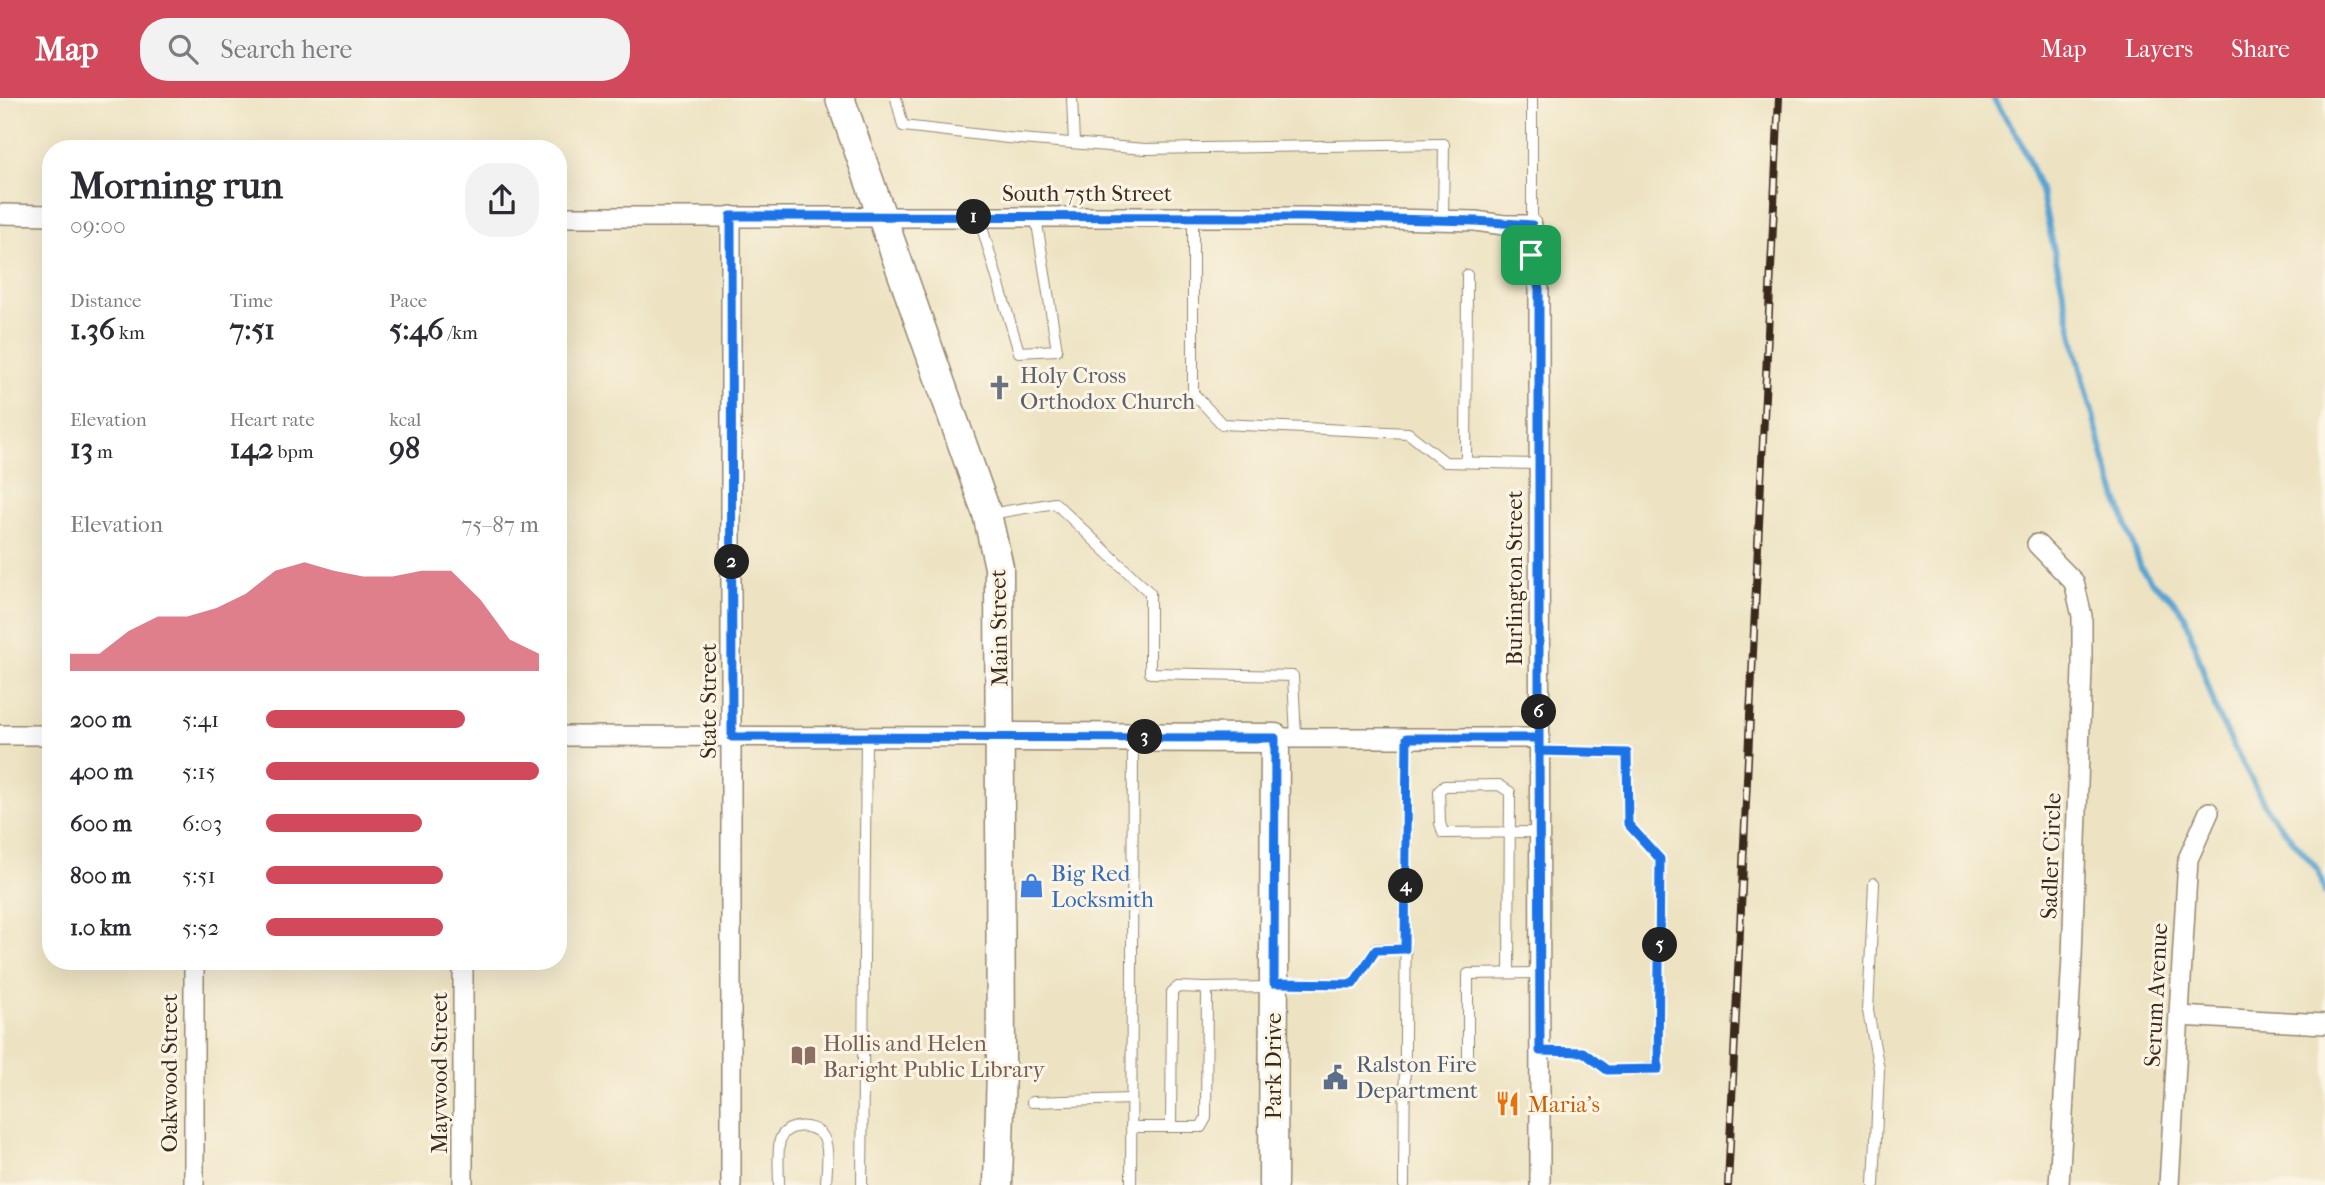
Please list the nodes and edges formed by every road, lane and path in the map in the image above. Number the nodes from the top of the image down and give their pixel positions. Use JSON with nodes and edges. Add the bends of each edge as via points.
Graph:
{"nodes":[{"id":1,"x":840,"y":98,"type":"edge"},
{"id":2,"x":896,"y":98,"type":"edge"},
{"id":3,"x":1072,"y":98,"type":"edge"},
{"id":4,"x":1532,"y":98,"type":"edge"},
{"id":5,"x":1073,"y":144,"type":"junction"},
{"id":6,"x":0,"y":214,"type":"edge"},
{"id":7,"x":42,"y":215,"type":"edge"},
{"id":8,"x":731,"y":216,"type":"junction"},
{"id":9,"x":567,"y":217,"type":"edge"},
{"id":10,"x":883,"y":217,"type":"junction"},
{"id":11,"x":979,"y":217,"type":"junction"},
{"id":12,"x":1036,"y":217,"type":"junction"},
{"id":13,"x":1193,"y":217,"type":"junction"},
{"id":14,"x":1443,"y":220,"type":"junction"},
{"id":15,"x":1532,"y":225,"type":"junction"},
{"id":16,"x":1467,"y":275,"type":"dead end"},
{"id":17,"x":1466,"y":462,"type":"junction"},
{"id":18,"x":1539,"y":464,"type":"junction"},
{"id":19,"x":987,"y":514,"type":"junction"},
{"id":20,"x":2037,"y":544,"type":"dead end"},
{"id":21,"x":0,"y":735,"type":"edge"},
{"id":22,"x":42,"y":735,"type":"edge"},
{"id":23,"x":567,"y":737,"type":"edge"},
{"id":24,"x":732,"y":737,"type":"junction"},
{"id":25,"x":866,"y":737,"type":"junction"},
{"id":26,"x":1000,"y":737,"type":"junction"},
{"id":27,"x":1133,"y":737,"type":"junction"},
{"id":28,"x":1286,"y":738,"type":"junction"},
{"id":29,"x":1407,"y":738,"type":"junction"},
{"id":30,"x":1539,"y":745,"type":"junction"},
{"id":31,"x":2209,"y":812,"type":"dead end"},
{"id":32,"x":1510,"y":832,"type":"junction"},
{"id":33,"x":1540,"y":832,"type":"junction"},
{"id":34,"x":1874,"y":883,"type":"dead end"},
{"id":35,"x":1405,"y":949,"type":"junction"},
{"id":36,"x":194,"y":970,"type":"edge"},
{"id":37,"x":463,"y":970,"type":"edge"},
{"id":38,"x":1509,"y":973,"type":"junction"},
{"id":39,"x":1540,"y":973,"type":"junction"},
{"id":40,"x":1274,"y":985,"type":"junction"},
{"id":41,"x":1205,"y":988,"type":"junction"},
{"id":42,"x":2179,"y":1016,"type":"junction"},
{"id":43,"x":2325,"y":1024,"type":"edge"},
{"id":44,"x":1540,"y":1051,"type":"junction"},
{"id":45,"x":1468,"y":1064,"type":"dead end"},
{"id":46,"x":1131,"y":1099,"type":"junction"},
{"id":47,"x":1032,"y":1102,"type":"dead end"},
{"id":48,"x":1131,"y":1127,"type":"junction"},
{"id":49,"x":1171,"y":1127,"type":"junction"},
{"id":50,"x":194,"y":1185,"type":"edge"},
{"id":51,"x":463,"y":1185,"type":"edge"},
{"id":52,"x":731,"y":1185,"type":"edge"},
{"id":53,"x":779,"y":1185,"type":"edge"},
{"id":54,"x":826,"y":1185,"type":"edge"},
{"id":55,"x":862,"y":1185,"type":"edge"},
{"id":56,"x":998,"y":1185,"type":"edge"},
{"id":57,"x":1131,"y":1185,"type":"edge"},
{"id":58,"x":1273,"y":1185,"type":"edge"},
{"id":59,"x":1404,"y":1185,"type":"edge"},
{"id":60,"x":1541,"y":1185,"type":"edge"},
{"id":61,"x":1874,"y":1185,"type":"edge"},
{"id":62,"x":2059,"y":1185,"type":"edge"},
{"id":63,"x":2169,"y":1185,"type":"edge"}],
"edges":[{"from":1,"to":10,"type":"main road","name":"Main Street"},
{"from":2,"to":5,"type":"lane","via":[[903,126]]},
{"from":3,"to":5,"type":"lane"},
{"from":4,"to":15,"type":"lane","name":"Burlington Street"},
{"from":5,"to":14,"type":"lane","via":[[1145,149],[1444,144]]},
{"from":6,"to":7,"type":"street"},
{"from":8,"to":9,"type":"street","name":"South 75th Street"},
{"from":8,"to":10,"type":"street","name":"South 75th Street"},
{"from":8,"to":24,"type":"street","name":"State Street"},
{"from":10,"to":11,"type":"street","name":"South 75th Street"},
{"from":10,"to":19,"type":"main road","name":"Main Street"},
{"from":11,"to":12,"type":"street","name":"South 75th Street"},
{"from":11,"to":12,"type":"lane","via":[[1019,352],[1056,350]]},
{"from":12,"to":13,"type":"street","name":"South 75th Street"},
{"from":13,"to":14,"type":"street","name":"South 75th Street"},
{"from":13,"to":17,"type":"lane","via":[[1193,393],[1222,424],[1408,433],[1445,462]]},
{"from":14,"to":15,"type":"street","name":"South 75th Street"},
{"from":15,"to":18,"type":"street","name":"Burlington Street","via":[[1531,255],[1539,289]]},
{"from":16,"to":17,"type":"lane"},
{"from":17,"to":18,"type":"lane"},
{"from":18,"to":30,"type":"street","name":"Burlington Street"},
{"from":19,"to":26,"type":"main road","name":"Main Street","via":[[1000,578]]},
{"from":19,"to":28,"type":"lane","via":[[1055,503],[1150,593],[1150,673],[1293,676]]},
{"from":20,"to":62,"type":"street","name":"Sadler Circle","via":[[2074,582],[2082,616],[2072,957]]},
{"from":21,"to":22,"type":"street"},
{"from":23,"to":24,"type":"street"},
{"from":24,"to":25,"type":"street"},
{"from":24,"to":52,"type":"street","name":"State Street"},
{"from":25,"to":26,"type":"street"},
{"from":25,"to":55,"type":"lane"},
{"from":26,"to":27,"type":"main road"},
{"from":26,"to":56,"type":"main road","name":"Main Street"},
{"from":27,"to":28,"type":"main road"},
{"from":27,"to":46,"type":"lane"},
{"from":28,"to":29,"type":"street"},
{"from":28,"to":40,"type":"main road","name":"Park Drive"},
{"from":29,"to":30,"type":"street"},
{"from":29,"to":35,"type":"lane"},
{"from":30,"to":33,"type":"street","name":"Burlington Street"},
{"from":30,"to":44,"type":"lane","via":[[1627,753],[1628,824],[1660,859],[1658,1069],[1607,1070],[1583,1052]]},
{"from":31,"to":42,"type":"street","name":"Serum Avenue","via":[[2188,859]]},
{"from":32,"to":32,"type":"lane","via":[[1443,833],[1439,791],[1444,786],[1499,785],[1510,792]]},
{"from":32,"to":33,"type":"lane"},
{"from":32,"to":38,"type":"lane"},
{"from":33,"to":39,"type":"street","name":"Burlington Street"},
{"from":34,"to":61,"type":"lane","via":[[1868,1011],[1879,1069]]},
{"from":35,"to":40,"type":"lane","via":[[1376,950],[1353,984]]},
{"from":35,"to":59,"type":"lane"},
{"from":36,"to":50,"type":"street","name":"Oakwood Street"},
{"from":37,"to":51,"type":"street","name":"Maywood Street"},
{"from":38,"to":39,"type":"lane"},
{"from":38,"to":45,"type":"lane","via":[[1468,974]]},
{"from":39,"to":44,"type":"street","name":"Burlington Street"},
{"from":40,"to":41,"type":"lane"},
{"from":40,"to":58,"type":"main road","name":"Park Drive"},
{"from":41,"to":49,"type":"lane","via":[[1172,992]]},
{"from":41,"to":49,"type":"lane","via":[[1206,1118],[1200,1127]]},
{"from":42,"to":43,"type":"street"},
{"from":42,"to":63,"type":"street","name":"Serum Avenue"},
{"from":44,"to":60,"type":"street","name":"Burlington Street"},
{"from":46,"to":47,"type":"lane"},
{"from":46,"to":48,"type":"lane"},
{"from":48,"to":49,"type":"lane"},
{"from":48,"to":57,"type":"lane"},
{"from":53,"to":54,"type":"lane","via":[[783,1133],[807,1127],[822,1135],[826,1147]]}]}
